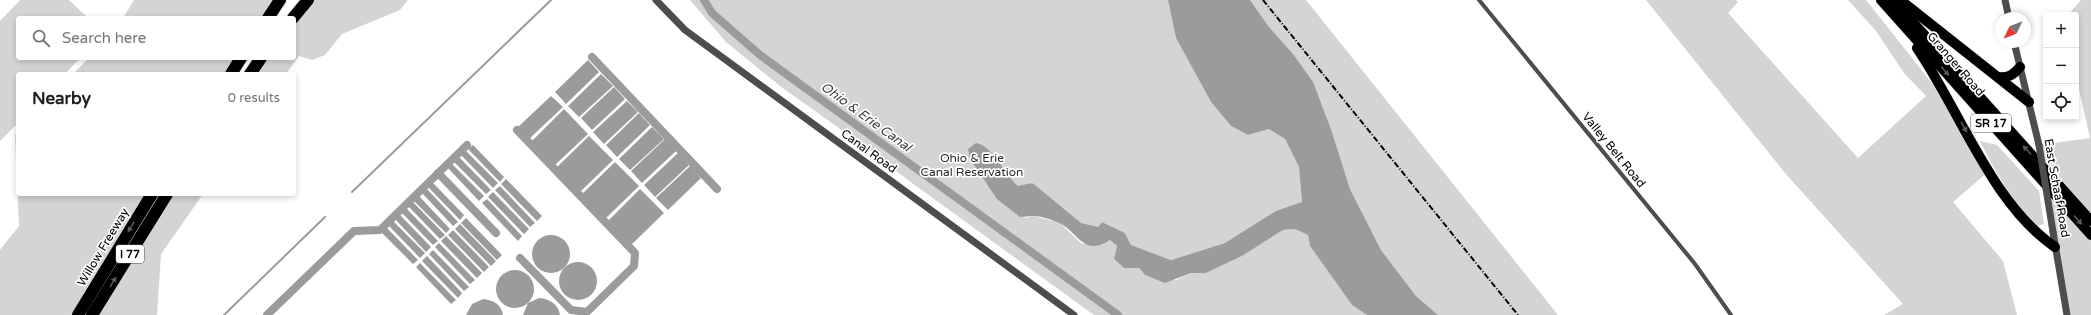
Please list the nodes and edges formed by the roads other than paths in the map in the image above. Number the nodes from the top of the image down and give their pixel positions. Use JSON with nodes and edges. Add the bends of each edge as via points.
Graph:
{"nodes":[{"id":1,"x":280,"y":0,"type":"edge"},
{"id":2,"x":301,"y":0,"type":"edge"},
{"id":3,"x":308,"y":0,"type":"edge"},
{"id":4,"x":656,"y":0,"type":"edge"},
{"id":5,"x":1479,"y":0,"type":"edge"},
{"id":6,"x":1881,"y":0,"type":"edge"},
{"id":7,"x":1893,"y":0,"type":"edge"},
{"id":8,"x":1901,"y":0,"type":"edge"},
{"id":9,"x":2005,"y":0,"type":"edge"},
{"id":10,"x":1891,"y":11,"type":"junction"},
{"id":11,"x":2008,"y":12,"type":"edge"},
{"id":12,"x":269,"y":16,"type":"edge"},
{"id":13,"x":290,"y":16,"type":"edge"},
{"id":14,"x":295,"y":16,"type":"edge"},
{"id":15,"x":2015,"y":48,"type":"edge"},
{"id":16,"x":240,"y":60,"type":"edge"},
{"id":17,"x":260,"y":60,"type":"edge"},
{"id":18,"x":2020,"y":67,"type":"junction"},
{"id":19,"x":231,"y":72,"type":"edge"},
{"id":20,"x":252,"y":72,"type":"edge"},
{"id":21,"x":1998,"y":77,"type":"junction"},
{"id":22,"x":2029,"y":102,"type":"junction"},
{"id":23,"x":151,"y":196,"type":"edge"},
{"id":24,"x":166,"y":196,"type":"edge"},
{"id":25,"x":2091,"y":221,"type":"edge"},
{"id":26,"x":2091,"y":235,"type":"edge"},
{"id":27,"x":2055,"y":247,"type":"junction"},
{"id":28,"x":78,"y":315,"type":"edge"},
{"id":29,"x":92,"y":315,"type":"edge"},
{"id":30,"x":1074,"y":315,"type":"edge"},
{"id":31,"x":1731,"y":315,"type":"edge"},
{"id":32,"x":2067,"y":315,"type":"edge"}],
"edges":[{"from":1,"to":12,"type":"highway"},
{"from":2,"to":13,"type":"highway"},
{"from":3,"to":14,"type":"highway"},
{"from":4,"to":30,"type":"street","name":"Canal Road","via":[[685,30]]},
{"from":5,"to":31,"type":"street","name":"Valley Belt Road","via":[[1695,264]]},
{"from":6,"to":10,"type":"main road","name":"Granger Road","number":"SR 17"},
{"from":25,"to":7,"type":"main road","name":"Granger Road","number":"SR 17","one_way":true},
{"from":8,"to":21,"type":"main road"},
{"from":9,"to":11,"type":"street"},
{"from":10,"to":26,"type":"main road","name":"Granger Road","number":"SR 17","one_way":true},
{"from":10,"to":27,"type":"main road","one_way":true,"via":[[1932,71],[1998,185],[2040,237]]},
{"from":15,"to":18,"type":"street","name":"East Schaaf Road"},
{"from":16,"to":19,"type":"highway"},
{"from":17,"to":20,"type":"highway"},
{"from":18,"to":21,"type":"main road","via":[[2012,75]]},
{"from":18,"to":22,"type":"street","name":"East Schaaf Road"},
{"from":21,"to":22,"type":"main road"},
{"from":22,"to":27,"type":"street","name":"East Schaaf Road","bridge":true,"via":[[2039,145]]},
{"from":23,"to":28,"type":"highway","name":"Willow Freeway","number":"I 77","one_way":true},
{"from":29,"to":24,"type":"highway","number":"I 77","one_way":true},
{"from":27,"to":32,"type":"street","name":"East Schaaf Road"}]}
